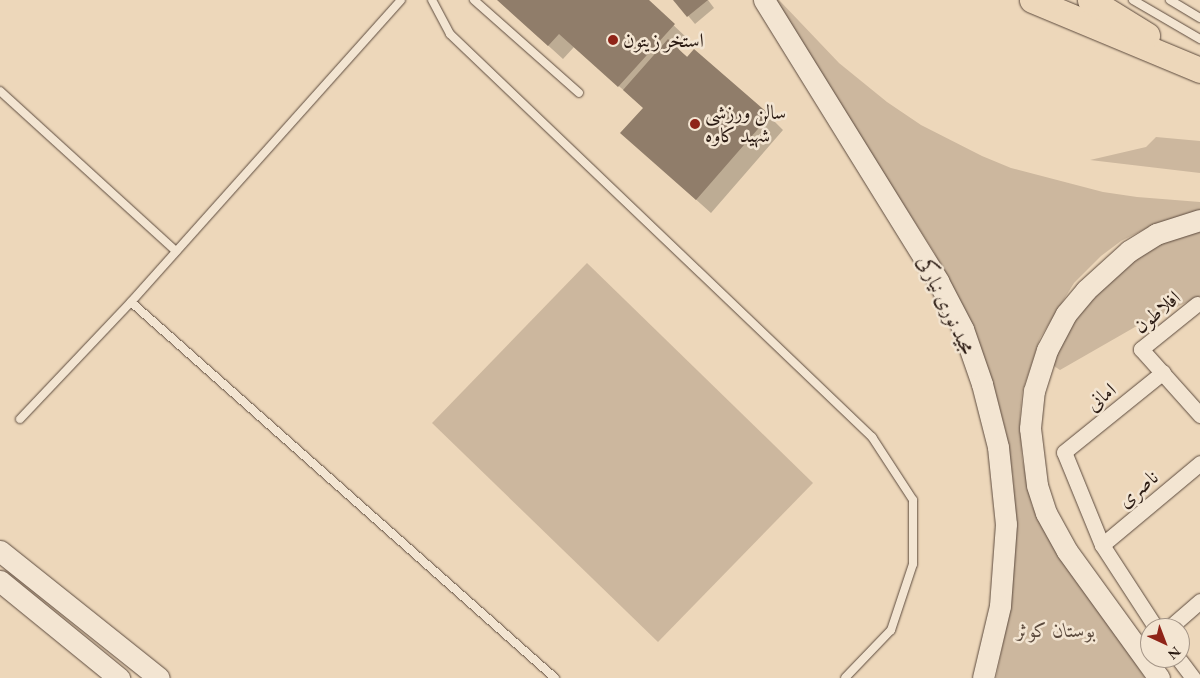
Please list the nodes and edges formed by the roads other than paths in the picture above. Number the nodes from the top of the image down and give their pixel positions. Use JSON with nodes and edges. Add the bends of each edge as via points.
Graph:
{"nodes":[{"id":1,"x":401,"y":0,"type":"edge"},
{"id":2,"x":432,"y":0,"type":"edge"},
{"id":3,"x":474,"y":0,"type":"edge"},
{"id":4,"x":764,"y":0,"type":"edge"},
{"id":5,"x":1032,"y":0,"type":"edge"},
{"id":6,"x":1090,"y":0,"type":"edge"},
{"id":7,"x":1133,"y":0,"type":"edge"},
{"id":8,"x":1170,"y":0,"type":"edge"},
{"id":9,"x":1200,"y":18,"type":"edge"},
{"id":10,"x":1200,"y":39,"type":"edge"},
{"id":11,"x":1200,"y":69,"type":"edge"},
{"id":12,"x":0,"y":91,"type":"edge"},
{"id":13,"x":579,"y":92,"type":"dead end"},
{"id":14,"x":1200,"y":220,"type":"edge"},
{"id":15,"x":176,"y":251,"type":"junction"},
{"id":16,"x":131,"y":302,"type":"junction"},
{"id":17,"x":1197,"y":304,"type":"dead end"},
{"id":18,"x":1163,"y":372,"type":"junction"},
{"id":19,"x":1200,"y":415,"type":"edge"},
{"id":20,"x":20,"y":418,"type":"dead end"},
{"id":21,"x":1200,"y":462,"type":"edge"},
{"id":22,"x":1102,"y":546,"type":"junction"},
{"id":23,"x":0,"y":551,"type":"edge"},
{"id":24,"x":0,"y":581,"type":"edge"},
{"id":25,"x":1200,"y":601,"type":"edge"},
{"id":26,"x":1149,"y":618,"type":"edge"},
{"id":27,"x":1180,"y":618,"type":"edge"},
{"id":28,"x":119,"y":678,"type":"edge"},
{"id":29,"x":158,"y":678,"type":"edge"},
{"id":30,"x":555,"y":678,"type":"edge"},
{"id":31,"x":845,"y":678,"type":"edge"},
{"id":32,"x":983,"y":678,"type":"edge"},
{"id":33,"x":1160,"y":678,"type":"edge"}],
"edges":[{"from":1,"to":15,"type":"lane"},
{"from":2,"to":31,"type":"lane","via":[[450,34],[872,437],[913,500],[913,564],[891,630]]},
{"from":3,"to":13,"type":"lane"},
{"from":4,"to":32,"type":"main road","name":"مجید نوری نیارکی","via":[[938,282],[963,329],[982,384],[998,447],[1006,524],[1000,606]]},
{"from":5,"to":11,"type":"highway"},
{"from":6,"to":11,"type":"highway"},
{"from":7,"to":10,"type":"lane"},
{"from":8,"to":9,"type":"lane"},
{"from":12,"to":15,"type":"lane"},
{"from":14,"to":33,"type":"main road","via":[[1156,234],[1122,257],[1086,290],[1066,314],[1047,350],[1034,391],[1030,428],[1037,485],[1053,527]]},
{"from":15,"to":16,"type":"lane"},
{"from":16,"to":20,"type":"lane"},
{"from":16,"to":30,"type":"lane"},
{"from":17,"to":18,"type":"street","name":"افلاطون","via":[[1141,349]]},
{"from":18,"to":19,"type":"street"},
{"from":18,"to":22,"type":"street","name":"امانی","via":[[1064,452]]},
{"from":21,"to":22,"type":"street","name":"ناصری"},
{"from":22,"to":26,"type":"street"},
{"from":23,"to":29,"type":"main road"},
{"from":24,"to":28,"type":"main road"},
{"from":25,"to":27,"type":"street"}]}
